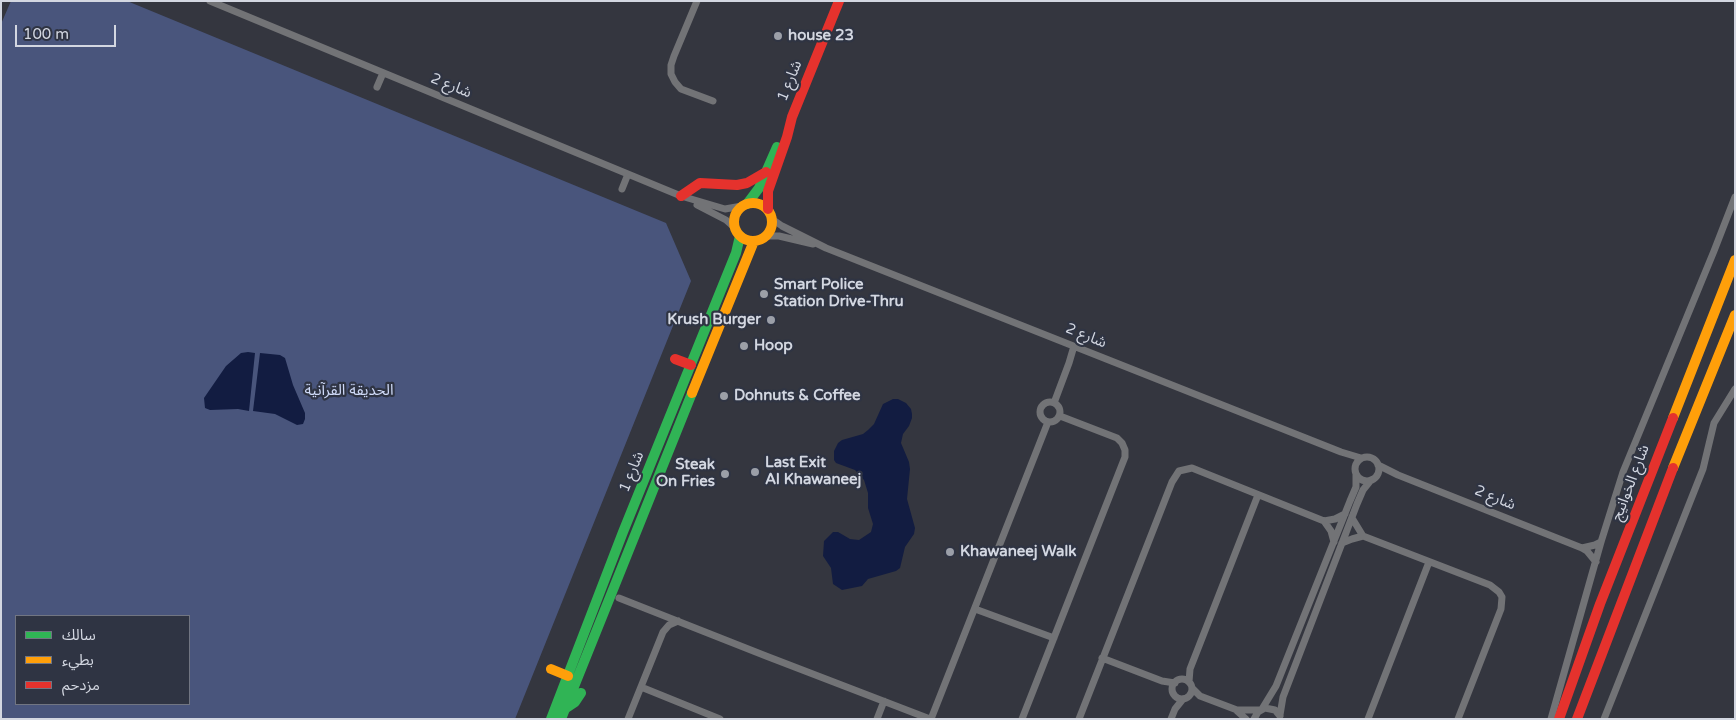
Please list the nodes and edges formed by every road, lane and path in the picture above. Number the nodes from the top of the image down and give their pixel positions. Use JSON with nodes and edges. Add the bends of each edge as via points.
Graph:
{"nodes":[{"id":1,"x":210,"y":1,"type":"edge"},
{"id":2,"x":697,"y":1,"type":"edge"},
{"id":3,"x":839,"y":1,"type":"edge"},
{"id":4,"x":222,"y":4,"type":"edge"},
{"id":5,"x":383,"y":72,"type":"junction"},
{"id":6,"x":377,"y":87,"type":"dead end"},
{"id":7,"x":713,"y":101,"type":"dead end"},
{"id":8,"x":792,"y":117,"type":"junction"},
{"id":9,"x":766,"y":172,"type":"junction"},
{"id":10,"x":628,"y":174,"type":"junction"},
{"id":11,"x":622,"y":189,"type":"dead end"},
{"id":12,"x":681,"y":196,"type":"junction"},
{"id":13,"x":1735,"y":197,"type":"edge"},
{"id":14,"x":745,"y":205,"type":"junction"},
{"id":15,"x":770,"y":214,"type":"junction"},
{"id":16,"x":737,"y":232,"type":"junction"},
{"id":17,"x":767,"y":236,"type":"junction"},
{"id":18,"x":754,"y":242,"type":"junction"},
{"id":19,"x":821,"y":246,"type":"junction"},
{"id":20,"x":1735,"y":260,"type":"edge"},
{"id":21,"x":1735,"y":315,"type":"edge"},
{"id":22,"x":1076,"y":347,"type":"junction"},
{"id":23,"x":675,"y":359,"type":"dead end"},
{"id":24,"x":691,"y":365,"type":"junction"},
{"id":25,"x":1735,"y":389,"type":"edge"},
{"id":26,"x":1054,"y":403,"type":"junction"},
{"id":27,"x":1060,"y":416,"type":"junction"},
{"id":28,"x":1048,"y":422,"type":"junction"},
{"id":29,"x":1341,"y":452,"type":"junction"},
{"id":30,"x":1361,"y":458,"type":"junction"},
{"id":31,"x":1378,"y":465,"type":"junction"},
{"id":32,"x":1356,"y":472,"type":"junction"},
{"id":33,"x":1398,"y":475,"type":"junction"},
{"id":34,"x":1374,"y":478,"type":"junction"},
{"id":35,"x":1258,"y":495,"type":"junction"},
{"id":36,"x":1345,"y":514,"type":"junction"},
{"id":37,"x":1352,"y":518,"type":"junction"},
{"id":38,"x":1324,"y":521,"type":"junction"},
{"id":39,"x":1363,"y":536,"type":"junction"},
{"id":40,"x":1334,"y":542,"type":"junction"},
{"id":41,"x":1601,"y":542,"type":"junction"},
{"id":42,"x":1342,"y":543,"type":"junction"},
{"id":43,"x":1582,"y":548,"type":"junction"},
{"id":44,"x":1429,"y":562,"type":"junction"},
{"id":45,"x":1596,"y":562,"type":"junction"},
{"id":46,"x":619,"y":598,"type":"dead end"},
{"id":47,"x":975,"y":608,"type":"junction"},
{"id":48,"x":659,"y":614,"type":"junction"},
{"id":49,"x":678,"y":621,"type":"junction"},
{"id":50,"x":663,"y":632,"type":"junction"},
{"id":51,"x":1054,"y":638,"type":"junction"},
{"id":52,"x":1102,"y":658,"type":"junction"},
{"id":53,"x":551,"y":669,"type":"dead end"},
{"id":54,"x":1190,"y":669,"type":"junction"},
{"id":55,"x":568,"y":676,"type":"junction"},
{"id":56,"x":1162,"y":681,"type":"junction"},
{"id":57,"x":1178,"y":681,"type":"junction"},
{"id":58,"x":1191,"y":685,"type":"junction"},
{"id":59,"x":641,"y":687,"type":"junction"},
{"id":60,"x":582,"y":693,"type":"dead end"},
{"id":61,"x":1180,"y":696,"type":"junction"},
{"id":62,"x":1200,"y":696,"type":"junction"},
{"id":63,"x":884,"y":701,"type":"junction"},
{"id":64,"x":565,"y":708,"type":"junction"},
{"id":65,"x":1237,"y":710,"type":"junction"},
{"id":66,"x":1261,"y":710,"type":"junction"},
{"id":67,"x":1281,"y":718,"type":"edge"},
{"id":68,"x":550,"y":719,"type":"edge"},
{"id":69,"x":561,"y":719,"type":"edge"},
{"id":70,"x":628,"y":719,"type":"edge"},
{"id":71,"x":720,"y":719,"type":"edge"},
{"id":72,"x":877,"y":719,"type":"edge"},
{"id":73,"x":931,"y":719,"type":"edge"},
{"id":74,"x":1022,"y":719,"type":"edge"},
{"id":75,"x":1079,"y":719,"type":"edge"},
{"id":76,"x":1171,"y":719,"type":"edge"},
{"id":77,"x":1246,"y":719,"type":"edge"},
{"id":78,"x":1254,"y":719,"type":"edge"},
{"id":79,"x":1368,"y":719,"type":"edge"},
{"id":80,"x":1458,"y":719,"type":"edge"},
{"id":81,"x":1551,"y":719,"type":"edge"},
{"id":82,"x":1558,"y":719,"type":"edge"},
{"id":83,"x":1577,"y":719,"type":"edge"},
{"id":84,"x":1604,"y":719,"type":"edge"}],
"edges":[{"from":1,"to":4,"type":"street","name":"شارع 2"},
{"from":2,"to":7,"type":"street","via":[[674,56],[671,74],[681,89]]},
{"from":3,"to":8,"type":"main road","name":"شارع 1"},
{"from":4,"to":5,"type":"street","name":"شارع 2"},
{"from":5,"to":6,"type":"street"},
{"from":5,"to":10,"type":"street","name":"شارع 2"},
{"from":8,"to":9,"type":"main road","name":"شارع 1"},
{"from":8,"to":15,"type":"main road","name":"شارع 1","via":[[768,191]]},
{"from":9,"to":12,"type":"main road","via":[[737,185],[700,183]]},
{"from":9,"to":14,"type":"main road","name":"شارع 1","via":[[756,194]]},
{"from":10,"to":11,"type":"street"},
{"from":10,"to":12,"type":"street","name":"شارع 2"},
{"from":12,"to":14,"type":"street","name":"شارع 2","via":[[725,209]]},
{"from":12,"to":16,"type":"street","name":"شارع 2","via":[[722,218]]},
{"from":13,"to":41,"type":"street","via":[[1626,466]]},
{"from":14,"to":15,"type":"main road","via":[[756,203]]},
{"from":14,"to":16,"type":"main road","via":[[735,216]]},
{"from":15,"to":17,"type":"main road","via":[[772,228]]},
{"from":15,"to":19,"type":"street","name":"شارع 2","via":[[782,226]]},
{"from":16,"to":18,"type":"main road"},
{"from":16,"to":24,"type":"main road","name":"شارع 1","via":[[736,252]]},
{"from":17,"to":18,"type":"main road"},
{"from":17,"to":19,"type":"street","name":"شارع 2"},
{"from":18,"to":64,"type":"main road","name":"شارع 1"},
{"from":19,"to":22,"type":"street","name":"شارع 2"},
{"from":20,"to":82,"type":"main road","name":"شارع الخوانيج"},
{"from":21,"to":83,"type":"main road"},
{"from":22,"to":26,"type":"street"},
{"from":22,"to":29,"type":"street","name":"شارع 2"},
{"from":23,"to":24,"type":"main road"},
{"from":24,"to":55,"type":"main road","name":"شارع 1"},
{"from":25,"to":84,"type":"street","via":[[1714,423],[1701,476]]},
{"from":26,"to":27,"type":"street"},
{"from":26,"to":28,"type":"street","via":[[1047,403],[1041,410],[1041,416]]},
{"from":27,"to":28,"type":"street"},
{"from":27,"to":51,"type":"street","via":[[1118,438],[1125,456]]},
{"from":28,"to":47,"type":"street"},
{"from":29,"to":30,"type":"street","name":"شارع 2"},
{"from":29,"to":32,"type":"street","name":"شارع 2"},
{"from":30,"to":31,"type":"street","via":[[1370,457]]},
{"from":30,"to":32,"type":"street","via":[[1356,462]]},
{"from":31,"to":33,"type":"street","name":"شارع 2"},
{"from":31,"to":34,"type":"street","via":[[1379,471]]},
{"from":32,"to":34,"type":"street","via":[[1361,480]]},
{"from":32,"to":36,"type":"street","via":[[1354,491]]},
{"from":33,"to":34,"type":"street","name":"شارع 2"},
{"from":33,"to":43,"type":"street","name":"شارع 2"},
{"from":34,"to":37,"type":"street","via":[[1363,490]]},
{"from":35,"to":38,"type":"street"},
{"from":35,"to":52,"type":"street","via":[[1192,468],[1179,471],[1174,476]]},
{"from":35,"to":54,"type":"street"},
{"from":36,"to":38,"type":"street"},
{"from":36,"to":40,"type":"street"},
{"from":37,"to":39,"type":"street"},
{"from":37,"to":42,"type":"street"},
{"from":38,"to":40,"type":"street"},
{"from":39,"to":42,"type":"street"},
{"from":39,"to":44,"type":"street"},
{"from":40,"to":66,"type":"street","via":[[1276,686]]},
{"from":41,"to":43,"type":"street"},
{"from":41,"to":45,"type":"street"},
{"from":42,"to":67,"type":"street","via":[[1283,697]]},
{"from":43,"to":45,"type":"street","name":"شارع 2"},
{"from":44,"to":79,"type":"street"},
{"from":44,"to":80,"type":"street","via":[[1495,588],[1502,598],[1501,609]]},
{"from":45,"to":81,"type":"street"},
{"from":46,"to":48,"type":"street"},
{"from":47,"to":51,"type":"street"},
{"from":47,"to":73,"type":"street"},
{"from":48,"to":49,"type":"street"},
{"from":48,"to":50,"type":"street"},
{"from":49,"to":50,"type":"street"},
{"from":49,"to":63,"type":"street"},
{"from":50,"to":59,"type":"street"},
{"from":51,"to":74,"type":"street"},
{"from":52,"to":56,"type":"street"},
{"from":52,"to":75,"type":"street"},
{"from":53,"to":55,"type":"main road"},
{"from":54,"to":57,"type":"street"},
{"from":54,"to":58,"type":"street"},
{"from":55,"to":68,"type":"main road","name":"شارع 1"},
{"from":56,"to":57,"type":"street"},
{"from":56,"to":61,"type":"street"},
{"from":57,"to":58,"type":"street"},
{"from":57,"to":61,"type":"street"},
{"from":58,"to":61,"type":"street"},
{"from":58,"to":62,"type":"street"},
{"from":59,"to":70,"type":"street"},
{"from":59,"to":71,"type":"street"},
{"from":60,"to":64,"type":"main road"},
{"from":61,"to":62,"type":"street"},
{"from":61,"to":76,"type":"street"},
{"from":62,"to":65,"type":"street"},
{"from":63,"to":72,"type":"street"},
{"from":63,"to":73,"type":"street"},
{"from":64,"to":69,"type":"main road","name":"شارع 1"},
{"from":65,"to":66,"type":"street"},
{"from":65,"to":77,"type":"street"},
{"from":66,"to":67,"type":"street","via":[[1272,709]]},
{"from":66,"to":78,"type":"street"}]}
